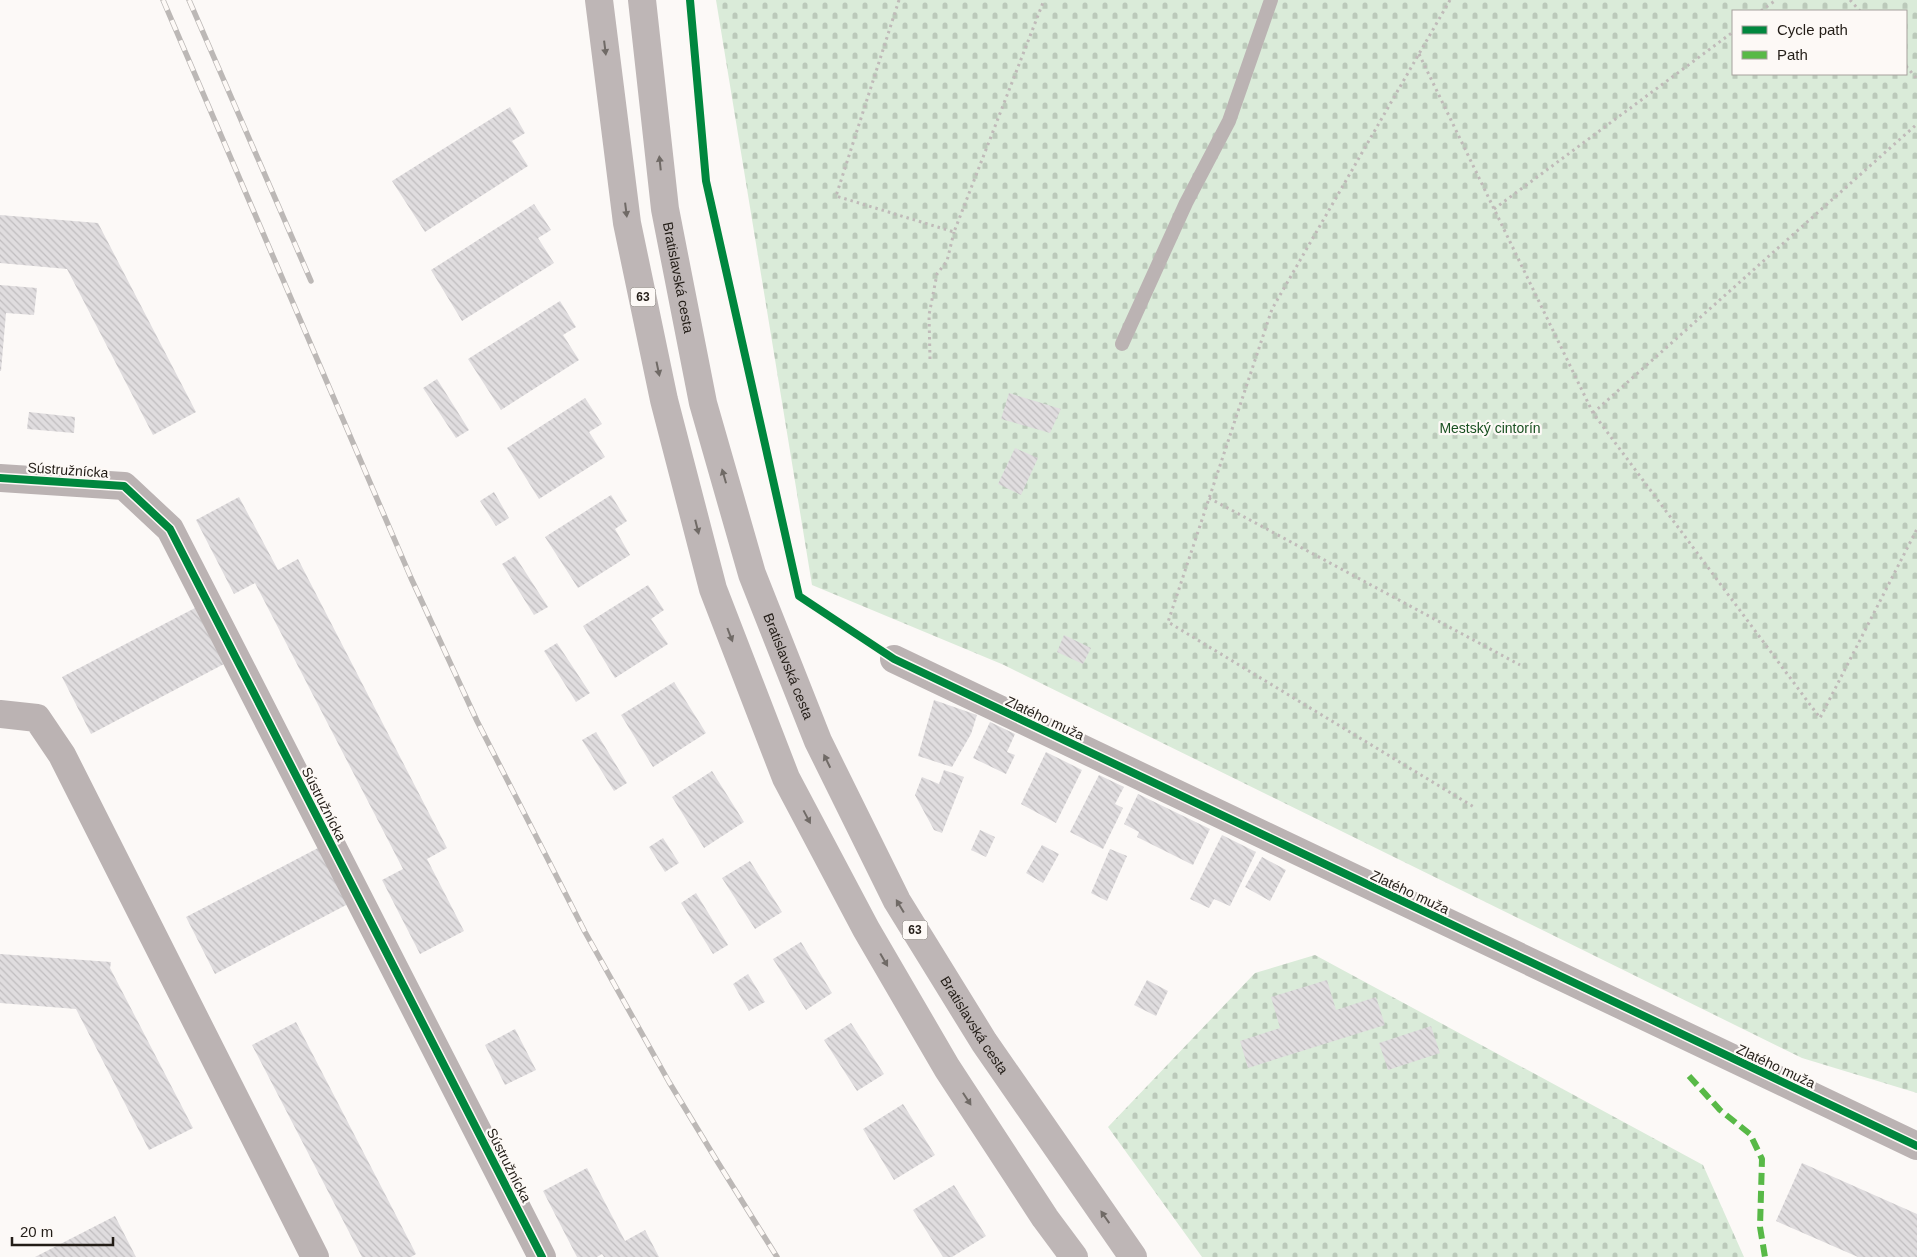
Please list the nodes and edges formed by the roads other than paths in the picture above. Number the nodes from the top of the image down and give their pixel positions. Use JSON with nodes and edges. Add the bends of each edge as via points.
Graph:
{"nodes":[{"id":1,"x":599,"y":0,"type":"edge"},
{"id":2,"x":642,"y":0,"type":"edge"},
{"id":3,"x":1271,"y":0,"type":"edge"},
{"id":4,"x":1122,"y":344,"type":"dead end"},
{"id":5,"x":0,"y":478,"type":"edge"},
{"id":6,"x":894,"y":659,"type":"dead end"},
{"id":7,"x":0,"y":714,"type":"edge"},
{"id":8,"x":1917,"y":1146,"type":"edge"},
{"id":9,"x":315,"y":1257,"type":"edge"},
{"id":10,"x":542,"y":1257,"type":"edge"},
{"id":11,"x":1074,"y":1257,"type":"edge"},
{"id":12,"x":1133,"y":1257,"type":"edge"}],
"edges":[{"from":1,"to":11,"type":"main road","number":"63","one_way":true,"via":[[627,222],[664,400],[713,589],[786,778],[866,929],[947,1068]]},
{"from":12,"to":2,"type":"main road","name":"Bratislavská cesta","number":"63","one_way":true,"via":[[984,1042],[897,901],[818,741],[752,574],[703,403],[665,209]]},
{"from":3,"to":4,"type":"lane","via":[[1229,121],[1186,204]]},
{"from":5,"to":10,"type":"street","name":"Sústružnícka","via":[[124,486],[170,529]]},
{"from":6,"to":8,"type":"street","name":"Zlatého muža"},
{"from":7,"to":9,"type":"street","via":[[37,718],[62,755]]}]}
